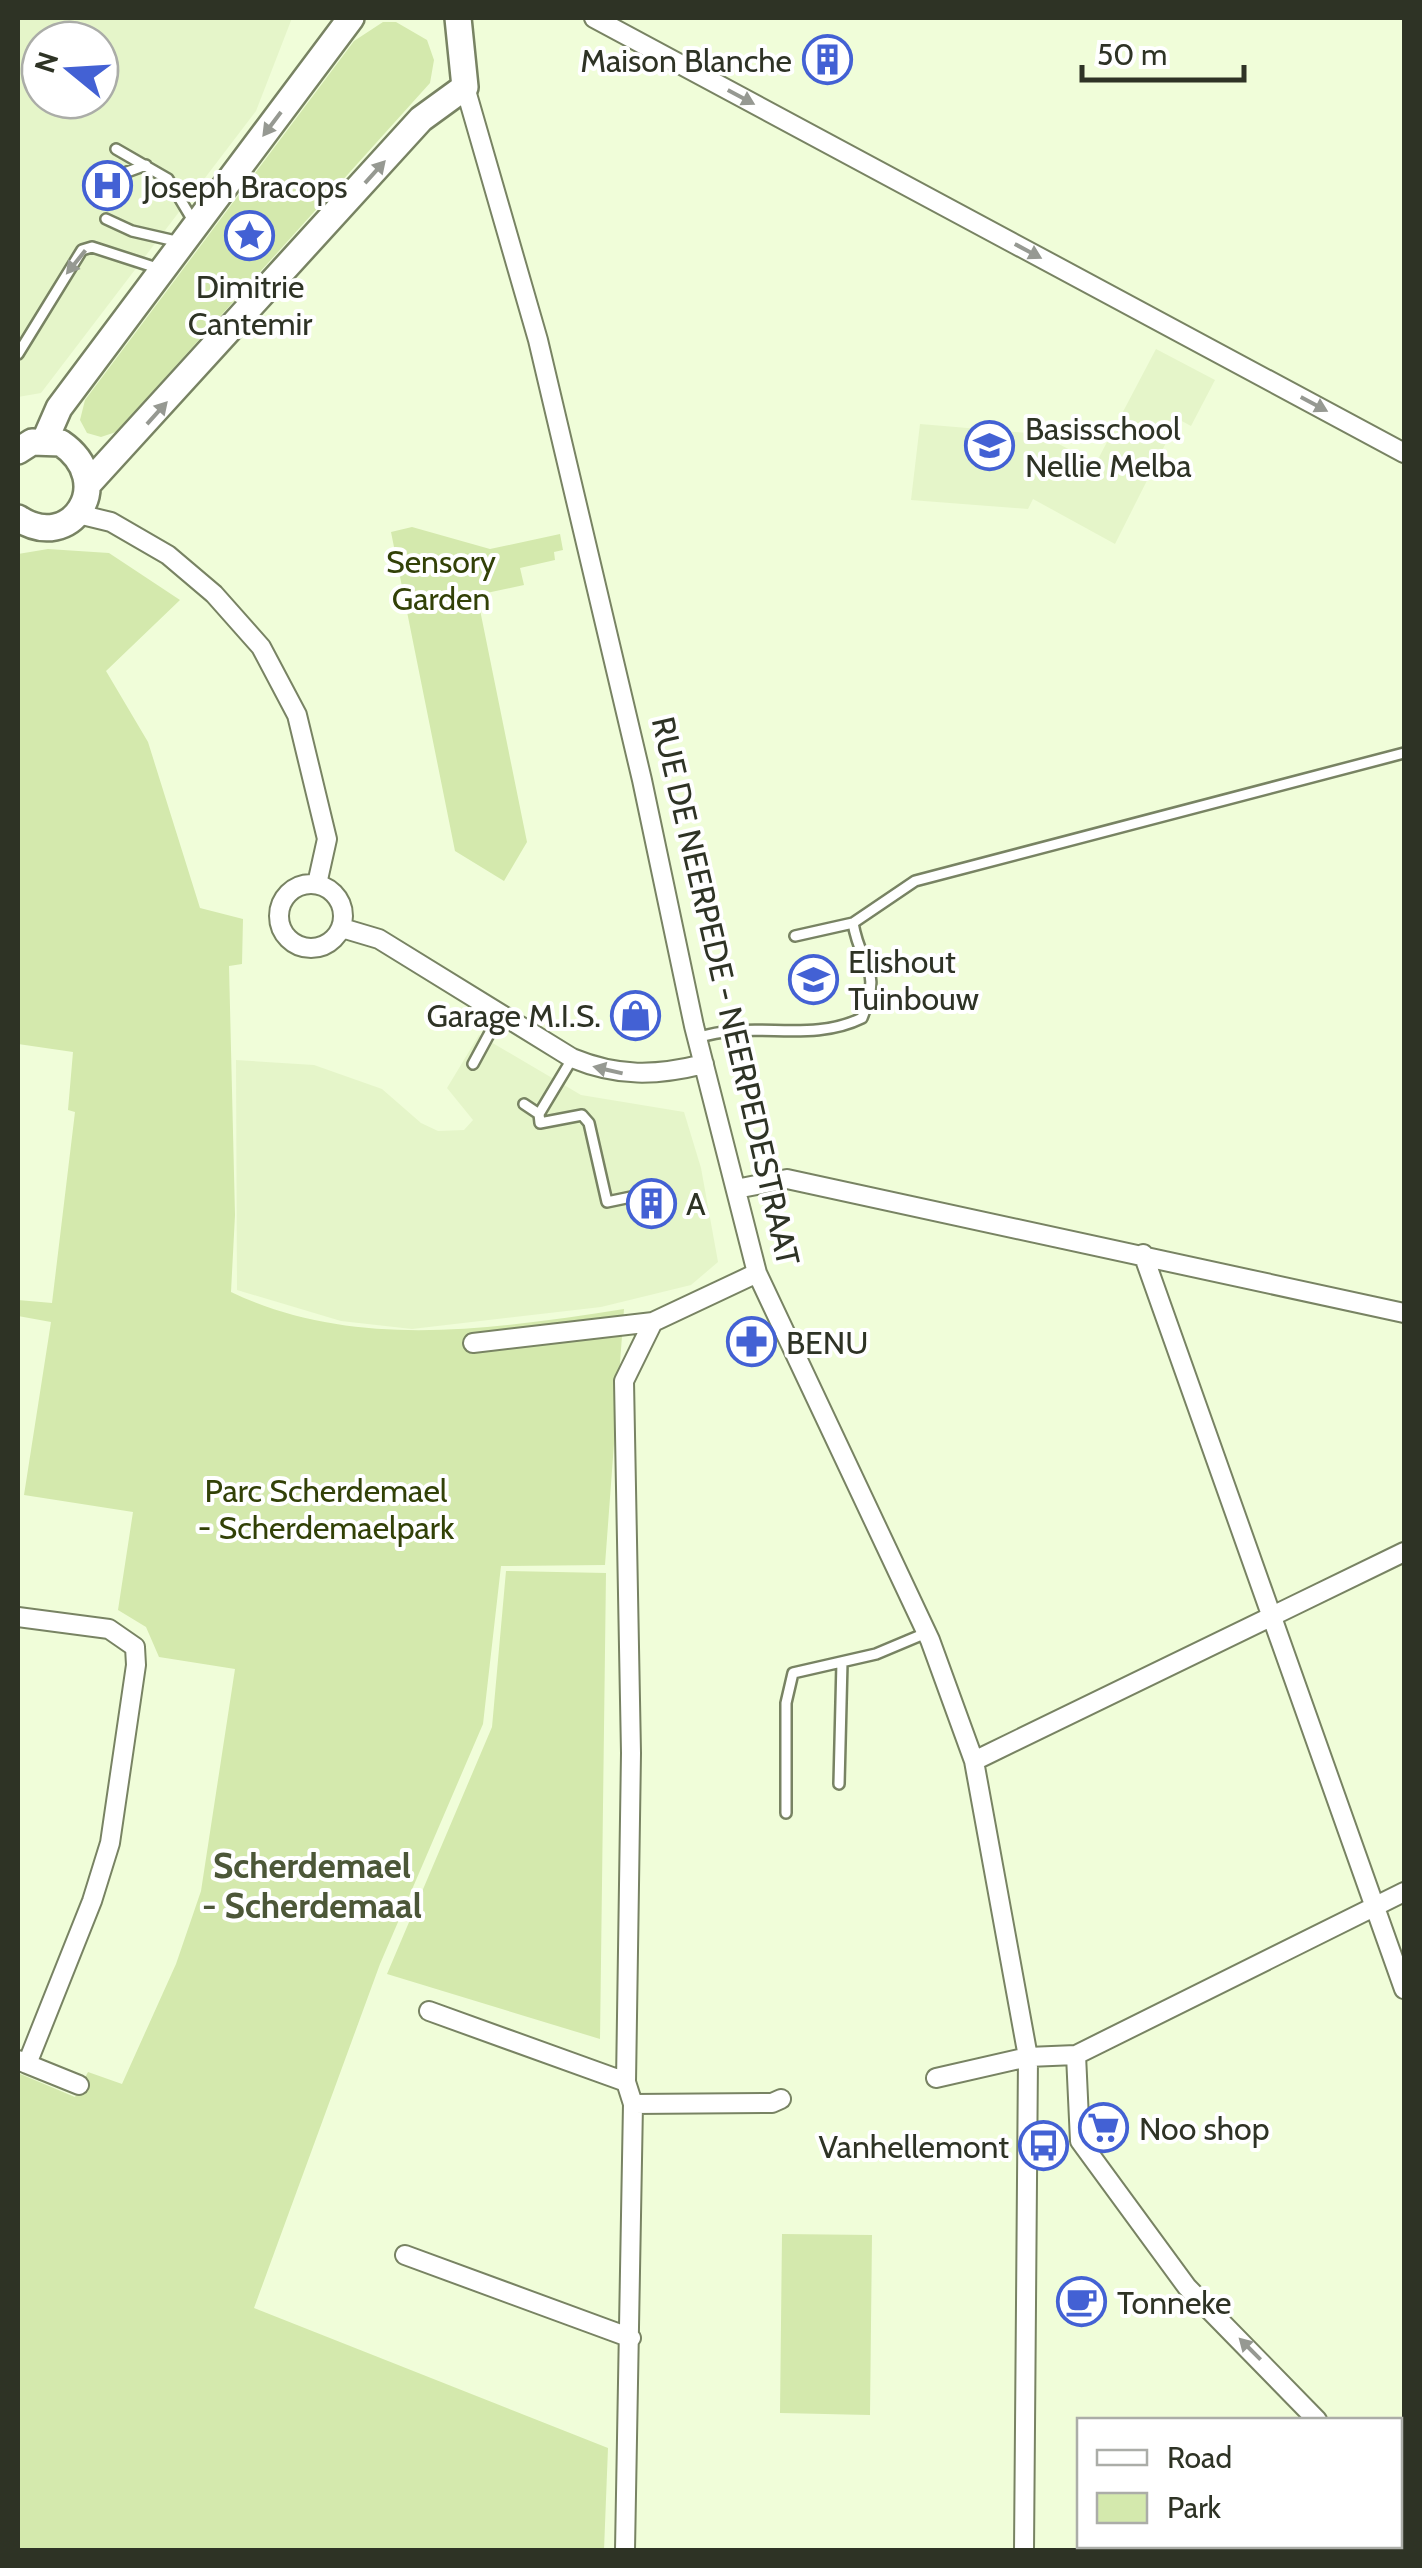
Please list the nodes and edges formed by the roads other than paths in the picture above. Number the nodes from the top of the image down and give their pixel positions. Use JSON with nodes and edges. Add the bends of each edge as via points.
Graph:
{"nodes":[{"id":1,"x":351,"y":18,"type":"edge"},
{"id":2,"x":458,"y":18,"type":"edge"},
{"id":3,"x":594,"y":18,"type":"edge"},
{"id":4,"x":465,"y":87,"type":"junction"},
{"id":5,"x":116,"y":150,"type":"dead end"},
{"id":6,"x":146,"y":165,"type":"junction"},
{"id":7,"x":127,"y":172,"type":"dead end"},
{"id":8,"x":106,"y":219,"type":"dead end"},
{"id":9,"x":189,"y":234,"type":"junction"},
{"id":10,"x":162,"y":270,"type":"junction"},
{"id":11,"x":18,"y":354,"type":"edge"},
{"id":12,"x":46,"y":440,"type":"junction"},
{"id":13,"x":18,"y":451,"type":"edge"},
{"id":14,"x":1404,"y":452,"type":"edge"},
{"id":15,"x":89,"y":483,"type":"junction"},
{"id":16,"x":78,"y":514,"type":"junction"},
{"id":17,"x":18,"y":518,"type":"edge"},
{"id":18,"x":1404,"y":753,"type":"edge"},
{"id":19,"x":317,"y":884,"type":"junction"},
{"id":20,"x":854,"y":923,"type":"junction"},
{"id":21,"x":342,"y":928,"type":"junction"},
{"id":22,"x":796,"y":936,"type":"dead end"},
{"id":23,"x":500,"y":1014,"type":"junction"},
{"id":24,"x":697,"y":1038,"type":"junction"},
{"id":25,"x":572,"y":1058,"type":"junction"},
{"id":26,"x":472,"y":1064,"type":"dead end"},
{"id":27,"x":704,"y":1064,"type":"junction"},
{"id":28,"x":524,"y":1104,"type":"dead end"},
{"id":29,"x":539,"y":1114,"type":"junction"},
{"id":30,"x":736,"y":1189,"type":"junction"},
{"id":31,"x":631,"y":1196,"type":"dead end"},
{"id":32,"x":1143,"y":1254,"type":"junction"},
{"id":33,"x":757,"y":1273,"type":"junction"},
{"id":34,"x":1404,"y":1313,"type":"edge"},
{"id":35,"x":652,"y":1322,"type":"junction"},
{"id":36,"x":473,"y":1342,"type":"dead end"},
{"id":37,"x":1404,"y":1552,"type":"edge"},
{"id":38,"x":18,"y":1617,"type":"edge"},
{"id":39,"x":1270,"y":1620,"type":"junction"},
{"id":40,"x":926,"y":1633,"type":"junction"},
{"id":41,"x":842,"y":1662,"type":"junction"},
{"id":42,"x":974,"y":1760,"type":"junction"},
{"id":43,"x":839,"y":1784,"type":"dead end"},
{"id":44,"x":786,"y":1813,"type":"dead end"},
{"id":45,"x":1404,"y":1892,"type":"edge"},
{"id":46,"x":1375,"y":1910,"type":"junction"},
{"id":47,"x":1404,"y":1989,"type":"edge"},
{"id":48,"x":430,"y":2011,"type":"dead end"},
{"id":49,"x":1076,"y":2055,"type":"junction"},
{"id":50,"x":1028,"y":2056,"type":"junction"},
{"id":51,"x":22,"y":2062,"type":"edge"},
{"id":52,"x":936,"y":2078,"type":"dead end"},
{"id":53,"x":626,"y":2082,"type":"junction"},
{"id":54,"x":79,"y":2085,"type":"dead end"},
{"id":55,"x":781,"y":2099,"type":"dead end"},
{"id":56,"x":633,"y":2104,"type":"junction"},
{"id":57,"x":405,"y":2255,"type":"dead end"},
{"id":58,"x":632,"y":2338,"type":"junction"},
{"id":59,"x":1314,"y":2418,"type":"edge"},
{"id":60,"x":625,"y":2550,"type":"edge"},
{"id":61,"x":1024,"y":2550,"type":"edge"}],
"edges":[{"from":1,"to":9,"type":"street","one_way":true},
{"from":2,"to":4,"type":"street","name":"RUE DE NEERPEDE - NEERPEDESTRAAT"},
{"from":3,"to":14,"type":"street","one_way":true},
{"from":15,"to":4,"type":"street","one_way":true,"via":[[422,119]]},
{"from":4,"to":24,"type":"street","name":"RUE DE NEERPEDE - NEERPEDESTRAAT","via":[[548,382]]},
{"from":5,"to":6,"type":"lane"},
{"from":6,"to":7,"type":"lane"},
{"from":6,"to":9,"type":"lane","via":[[168,179]]},
{"from":8,"to":9,"type":"lane","via":[[132,232]]},
{"from":9,"to":10,"type":"street"},
{"from":10,"to":11,"type":"lane","one_way":true,"via":[[92,247],[82,250]]},
{"from":10,"to":12,"type":"street","via":[[58,408]]},
{"from":12,"to":13,"type":"street"},
{"from":12,"to":15,"type":"street","via":[[74,451]]},
{"from":15,"to":16,"type":"street"},
{"from":16,"to":17,"type":"street","via":[[46,528]]},
{"from":16,"to":19,"type":"street","via":[[112,522],[168,555],[261,648],[297,715],[327,839]]},
{"from":18,"to":20,"type":"lane","via":[[915,880]]},
{"from":19,"to":21,"type":"street","via":[[340,900]]},
{"from":19,"to":21,"type":"street","via":[[286,896],[279,912],[282,929],[294,943],[312,948]]},
{"from":20,"to":22,"type":"lane"},
{"from":20,"to":24,"type":"lane","via":[[857,948],[872,966],[872,993],[862,1018],[835,1031],[736,1028]]},
{"from":21,"to":23,"type":"street","via":[[379,940]]},
{"from":23,"to":25,"type":"street"},
{"from":23,"to":26,"type":"lane"},
{"from":24,"to":27,"type":"street","name":"RUE DE NEERPEDE - NEERPEDESTRAAT"},
{"from":27,"to":25,"type":"street","one_way":true,"via":[[638,1076]]},
{"from":25,"to":29,"type":"lane"},
{"from":27,"to":30,"type":"street","name":"RUE DE NEERPEDE - NEERPEDESTRAAT"},
{"from":28,"to":29,"type":"lane"},
{"from":29,"to":31,"type":"lane","via":[[540,1123],[582,1115],[607,1202]]},
{"from":30,"to":32,"type":"street","via":[[787,1179]]},
{"from":30,"to":33,"type":"street","name":"RUE DE NEERPEDE - NEERPEDESTRAAT"},
{"from":32,"to":34,"type":"street"},
{"from":32,"to":39,"type":"street"},
{"from":33,"to":35,"type":"street"},
{"from":33,"to":40,"type":"street","name":"RUE DE NEERPEDE - NEERPEDESTRAAT"},
{"from":35,"to":36,"type":"street"},
{"from":35,"to":53,"type":"street","via":[[624,1380]]},
{"from":37,"to":39,"type":"street"},
{"from":38,"to":51,"type":"street","via":[[108,1630],[135,1647],[136,1665],[110,1843],[92,1902]]},
{"from":39,"to":42,"type":"street"},
{"from":39,"to":46,"type":"street"},
{"from":40,"to":41,"type":"lane"},
{"from":40,"to":42,"type":"street","name":"RUE DE NEERPEDE - NEERPEDESTRAAT"},
{"from":41,"to":43,"type":"lane"},
{"from":41,"to":44,"type":"lane","via":[[802,1667],[788,1682]]},
{"from":42,"to":50,"type":"street","name":"RUE DE NEERPEDE - NEERPEDESTRAAT"},
{"from":45,"to":46,"type":"street"},
{"from":46,"to":47,"type":"street"},
{"from":46,"to":49,"type":"street"},
{"from":48,"to":53,"type":"street"},
{"from":49,"to":50,"type":"street"},
{"from":59,"to":49,"type":"street","one_way":true,"via":[[1188,2287],[1080,2141]]},
{"from":50,"to":52,"type":"street"},
{"from":50,"to":61,"type":"street","name":"RUE DE NEERPEDE - NEERPEDESTRAAT"},
{"from":51,"to":54,"type":"street"},
{"from":53,"to":56,"type":"street"},
{"from":55,"to":56,"type":"street"},
{"from":56,"to":58,"type":"street"},
{"from":57,"to":58,"type":"street"},
{"from":58,"to":60,"type":"street"}]}
